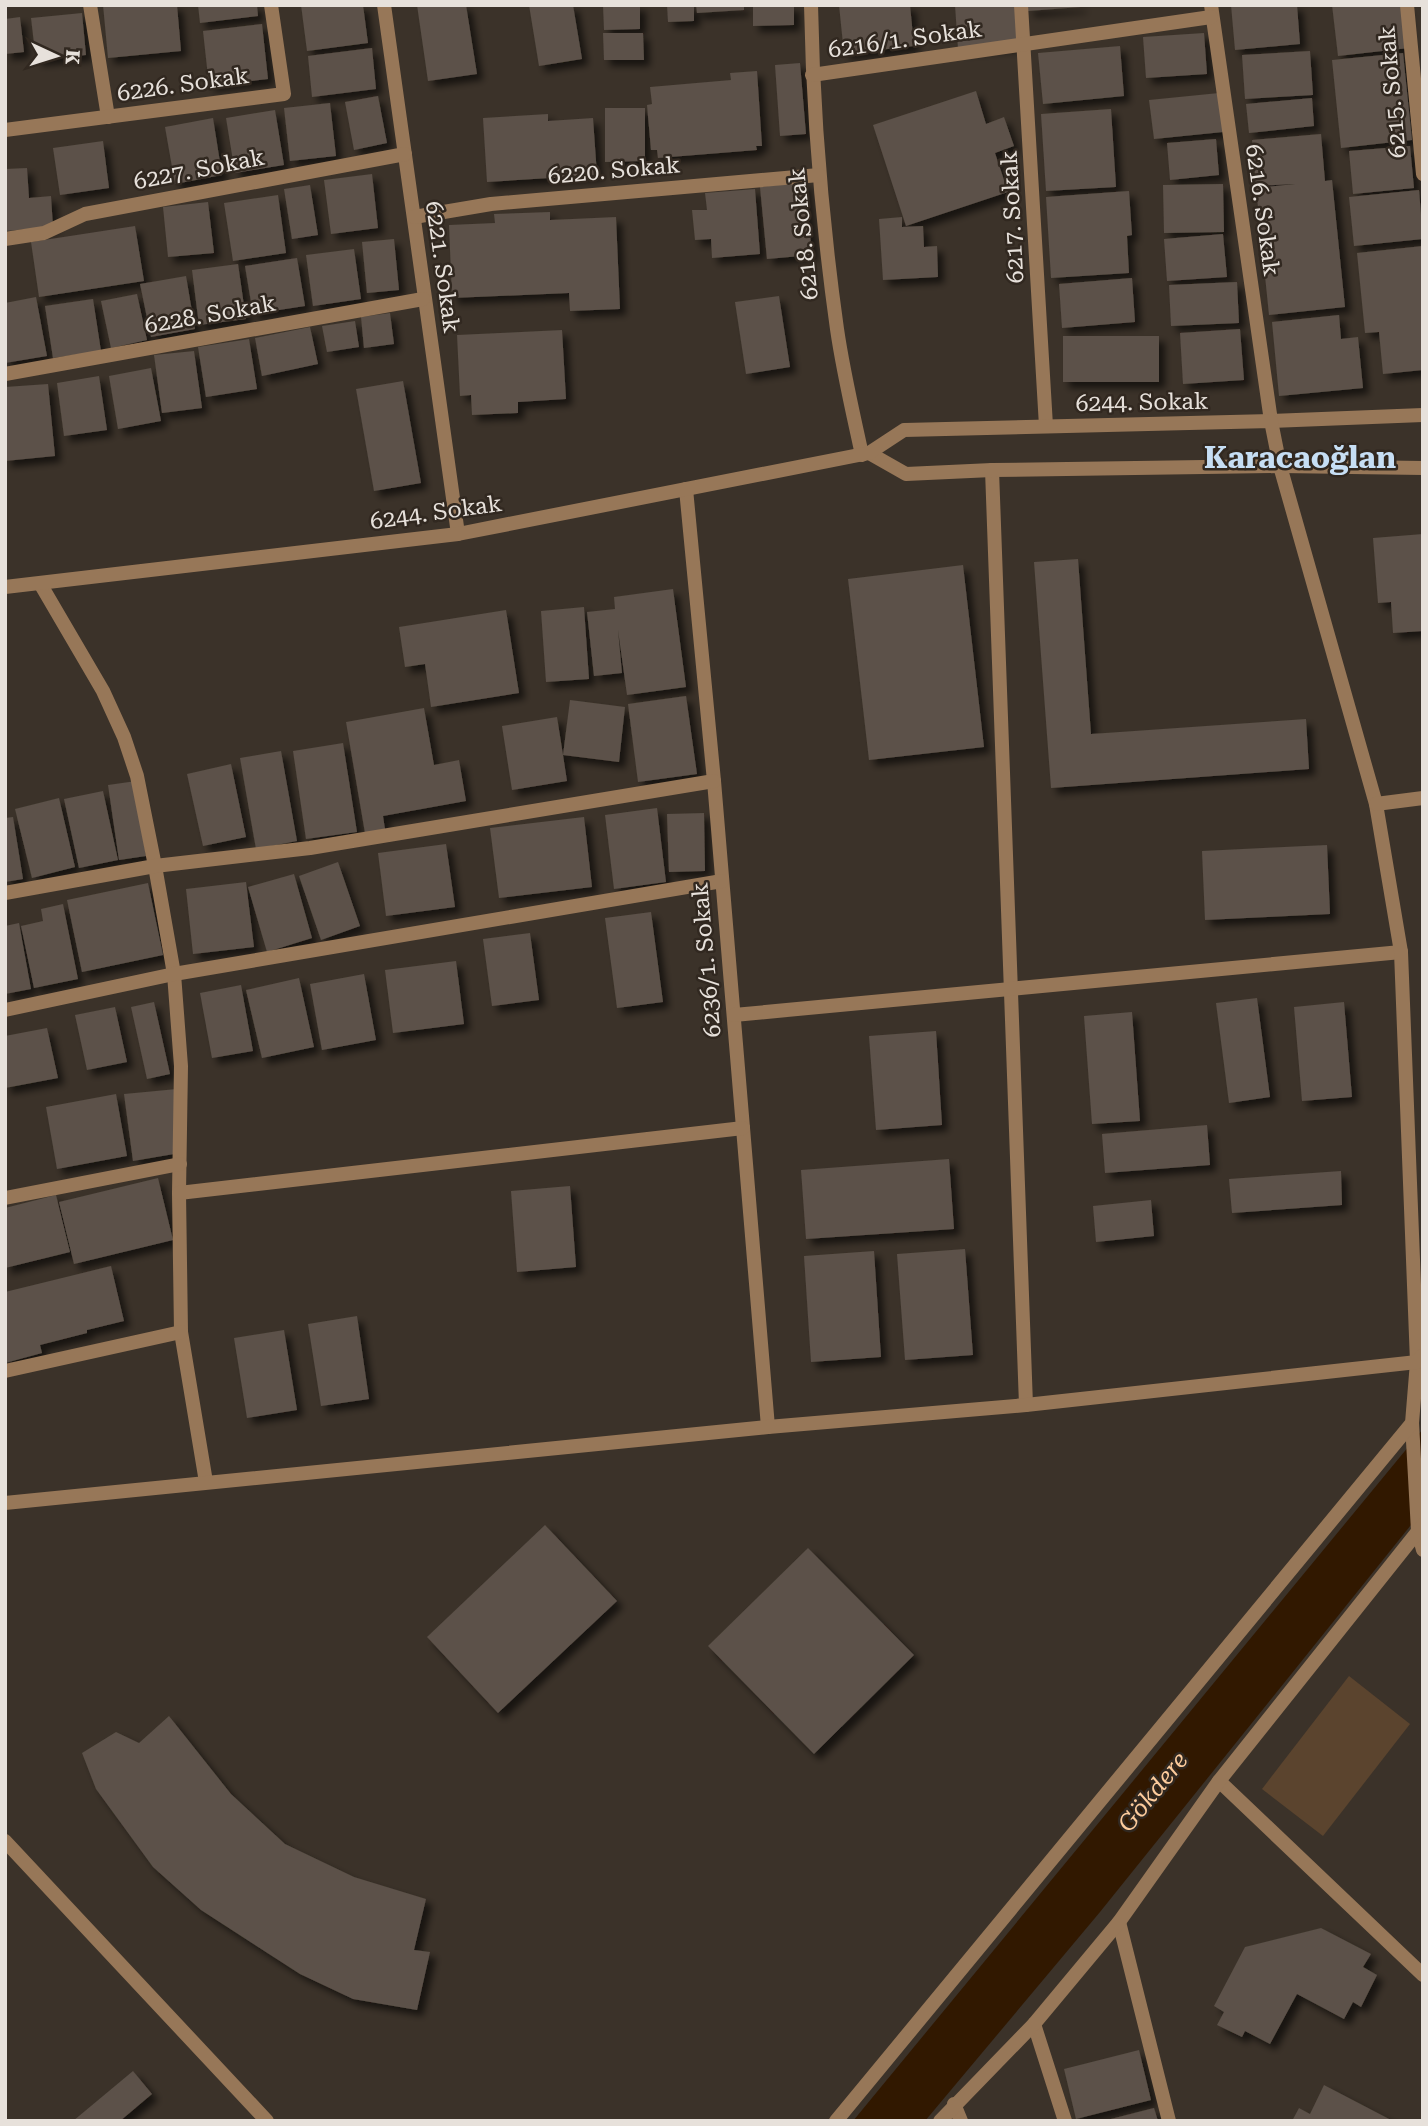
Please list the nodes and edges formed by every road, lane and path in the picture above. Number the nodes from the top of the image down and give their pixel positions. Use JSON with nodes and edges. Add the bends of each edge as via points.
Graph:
{"nodes":[{"id":1,"x":90,"y":5,"type":"edge"},
{"id":2,"x":271,"y":5,"type":"edge"},
{"id":3,"x":384,"y":5,"type":"edge"},
{"id":4,"x":811,"y":5,"type":"edge"},
{"id":5,"x":1021,"y":5,"type":"edge"},
{"id":6,"x":1407,"y":5,"type":"edge"},
{"id":7,"x":1211,"y":11,"type":"edge"},
{"id":8,"x":1025,"y":45,"type":"junction"},
{"id":9,"x":812,"y":75,"type":"junction"},
{"id":10,"x":108,"y":117,"type":"junction"},
{"id":11,"x":5,"y":130,"type":"edge"},
{"id":12,"x":405,"y":154,"type":"junction"},
{"id":13,"x":819,"y":174,"type":"junction"},
{"id":14,"x":1423,"y":174,"type":"edge"},
{"id":15,"x":414,"y":217,"type":"junction"},
{"id":16,"x":5,"y":239,"type":"edge"},
{"id":17,"x":424,"y":299,"type":"junction"},
{"id":18,"x":5,"y":374,"type":"edge"},
{"id":19,"x":1423,"y":415,"type":"edge"},
{"id":20,"x":1271,"y":421,"type":"junction"},
{"id":21,"x":1046,"y":426,"type":"junction"},
{"id":22,"x":865,"y":454,"type":"junction"},
{"id":23,"x":1280,"y":466,"type":"junction"},
{"id":24,"x":1423,"y":468,"type":"edge"},
{"id":25,"x":992,"y":470,"type":"junction"},
{"id":26,"x":686,"y":489,"type":"junction"},
{"id":27,"x":458,"y":534,"type":"junction"},
{"id":28,"x":41,"y":585,"type":"junction"},
{"id":29,"x":5,"y":587,"type":"edge"},
{"id":30,"x":714,"y":781,"type":"junction"},
{"id":31,"x":1423,"y":797,"type":"edge"},
{"id":32,"x":1376,"y":804,"type":"junction"},
{"id":33,"x":155,"y":866,"type":"junction"},
{"id":34,"x":722,"y":881,"type":"junction"},
{"id":35,"x":5,"y":893,"type":"edge"},
{"id":36,"x":1401,"y":952,"type":"junction"},
{"id":37,"x":174,"y":974,"type":"junction"},
{"id":38,"x":1011,"y":989,"type":"junction"},
{"id":39,"x":5,"y":1010,"type":"edge"},
{"id":40,"x":734,"y":1015,"type":"junction"},
{"id":41,"x":743,"y":1128,"type":"junction"},
{"id":42,"x":180,"y":1164,"type":"junction"},
{"id":43,"x":179,"y":1193,"type":"junction"},
{"id":44,"x":5,"y":1198,"type":"edge"},
{"id":45,"x":181,"y":1332,"type":"junction"},
{"id":46,"x":1420,"y":1359,"type":"edge"},
{"id":47,"x":5,"y":1371,"type":"edge"},
{"id":48,"x":1026,"y":1405,"type":"junction"},
{"id":49,"x":1412,"y":1423,"type":"junction"},
{"id":50,"x":768,"y":1427,"type":"junction"},
{"id":51,"x":206,"y":1482,"type":"junction"},
{"id":52,"x":5,"y":1503,"type":"edge"},
{"id":53,"x":1420,"y":1528,"type":"edge"},
{"id":54,"x":1423,"y":1550,"type":"edge"},
{"id":55,"x":1219,"y":1781,"type":"junction"},
{"id":56,"x":5,"y":1842,"type":"edge"},
{"id":57,"x":1119,"y":1922,"type":"junction"},
{"id":58,"x":1423,"y":1975,"type":"edge"},
{"id":59,"x":1034,"y":2024,"type":"junction"},
{"id":60,"x":954,"y":2104,"type":"junction"},
{"id":61,"x":267,"y":2121,"type":"edge"},
{"id":62,"x":836,"y":2121,"type":"edge"},
{"id":63,"x":940,"y":2121,"type":"edge"},
{"id":64,"x":961,"y":2121,"type":"edge"},
{"id":65,"x":1065,"y":2121,"type":"edge"},
{"id":66,"x":1170,"y":2121,"type":"edge"}],
"edges":[{"from":1,"to":10,"type":"street"},
{"from":2,"to":10,"type":"street","name":"6226. Sokak","via":[[284,94]]},
{"from":3,"to":12,"type":"street","name":"6221. Sokak"},
{"from":4,"to":9,"type":"street","name":"6218. Sokak"},
{"from":5,"to":8,"type":"street","name":"6217. Sokak"},
{"from":6,"to":14,"type":"street","name":"6215. Sokak"},
{"from":7,"to":8,"type":"street","name":"6216/1. Sokak"},
{"from":7,"to":20,"type":"street","name":"6216. Sokak"},
{"from":8,"to":9,"type":"street","name":"6216/1. Sokak"},
{"from":8,"to":21,"type":"street","name":"6217. Sokak"},
{"from":9,"to":13,"type":"street","name":"6218. Sokak"},
{"from":10,"to":11,"type":"street","name":"6226. Sokak"},
{"from":12,"to":15,"type":"street","name":"6221. Sokak"},
{"from":12,"to":16,"type":"street","name":"6227. Sokak","via":[[85,214],[44,233]]},
{"from":13,"to":15,"type":"street","name":"6220. Sokak","via":[[491,204]]},
{"from":13,"to":22,"type":"street","name":"6218. Sokak","via":[[837,332]]},
{"from":15,"to":17,"type":"street","name":"6221. Sokak"},
{"from":17,"to":18,"type":"street","name":"6228. Sokak"},
{"from":17,"to":27,"type":"street","name":"6221. Sokak"},
{"from":19,"to":20,"type":"street","name":"6244. Sokak"},
{"from":20,"to":21,"type":"street","name":"6244. Sokak"},
{"from":20,"to":23,"type":"street","name":"6216. Sokak"},
{"from":21,"to":22,"type":"street","name":"6244. Sokak","via":[[904,430]]},
{"from":22,"to":25,"type":"street","via":[[906,474]]},
{"from":22,"to":26,"type":"street","name":"6244. Sokak"},
{"from":23,"to":24,"type":"street"},
{"from":23,"to":25,"type":"street"},
{"from":23,"to":32,"type":"street","name":"6216. Sokak"},
{"from":25,"to":38,"type":"street"},
{"from":26,"to":27,"type":"street","name":"6244. Sokak"},
{"from":26,"to":30,"type":"street","name":"6236/1. Sokak"},
{"from":27,"to":28,"type":"street","name":"6244. Sokak"},
{"from":28,"to":29,"type":"street","name":"6244. Sokak"},
{"from":28,"to":33,"type":"street","via":[[103,691],[124,737],[137,776]]},
{"from":30,"to":33,"type":"street","via":[[310,848]]},
{"from":30,"to":34,"type":"street","name":"6236/1. Sokak"},
{"from":31,"to":32,"type":"street"},
{"from":32,"to":36,"type":"street","name":"6216. Sokak"},
{"from":33,"to":35,"type":"street"},
{"from":33,"to":37,"type":"street"},
{"from":34,"to":37,"type":"street"},
{"from":34,"to":40,"type":"street","name":"6236/1. Sokak"},
{"from":36,"to":38,"type":"street"},
{"from":36,"to":46,"type":"street","name":"6216. Sokak"},
{"from":37,"to":39,"type":"street"},
{"from":37,"to":42,"type":"street","via":[[181,1066]]},
{"from":38,"to":40,"type":"street"},
{"from":38,"to":48,"type":"street"},
{"from":40,"to":41,"type":"street","name":"6236/1. Sokak"},
{"from":41,"to":43,"type":"street"},
{"from":41,"to":50,"type":"street","name":"6236/1. Sokak"},
{"from":42,"to":43,"type":"street"},
{"from":42,"to":44,"type":"street"},
{"from":43,"to":45,"type":"street"},
{"from":45,"to":47,"type":"street"},
{"from":45,"to":51,"type":"street"},
{"from":46,"to":48,"type":"street"},
{"from":46,"to":49,"type":"street","name":"6216. Sokak"},
{"from":48,"to":50,"type":"street"},
{"from":49,"to":53,"type":"street","name":"6216. Sokak"},
{"from":49,"to":62,"type":"street"},
{"from":50,"to":51,"type":"street"},
{"from":51,"to":52,"type":"street"},
{"from":53,"to":54,"type":"street","name":"6216. Sokak"},
{"from":53,"to":55,"type":"street"},
{"from":55,"to":57,"type":"street"},
{"from":55,"to":58,"type":"street"},
{"from":56,"to":61,"type":"street"},
{"from":57,"to":59,"type":"street"},
{"from":57,"to":66,"type":"street"},
{"from":59,"to":60,"type":"street"},
{"from":59,"to":65,"type":"street"},
{"from":60,"to":63,"type":"street"},
{"from":60,"to":64,"type":"street"}]}
